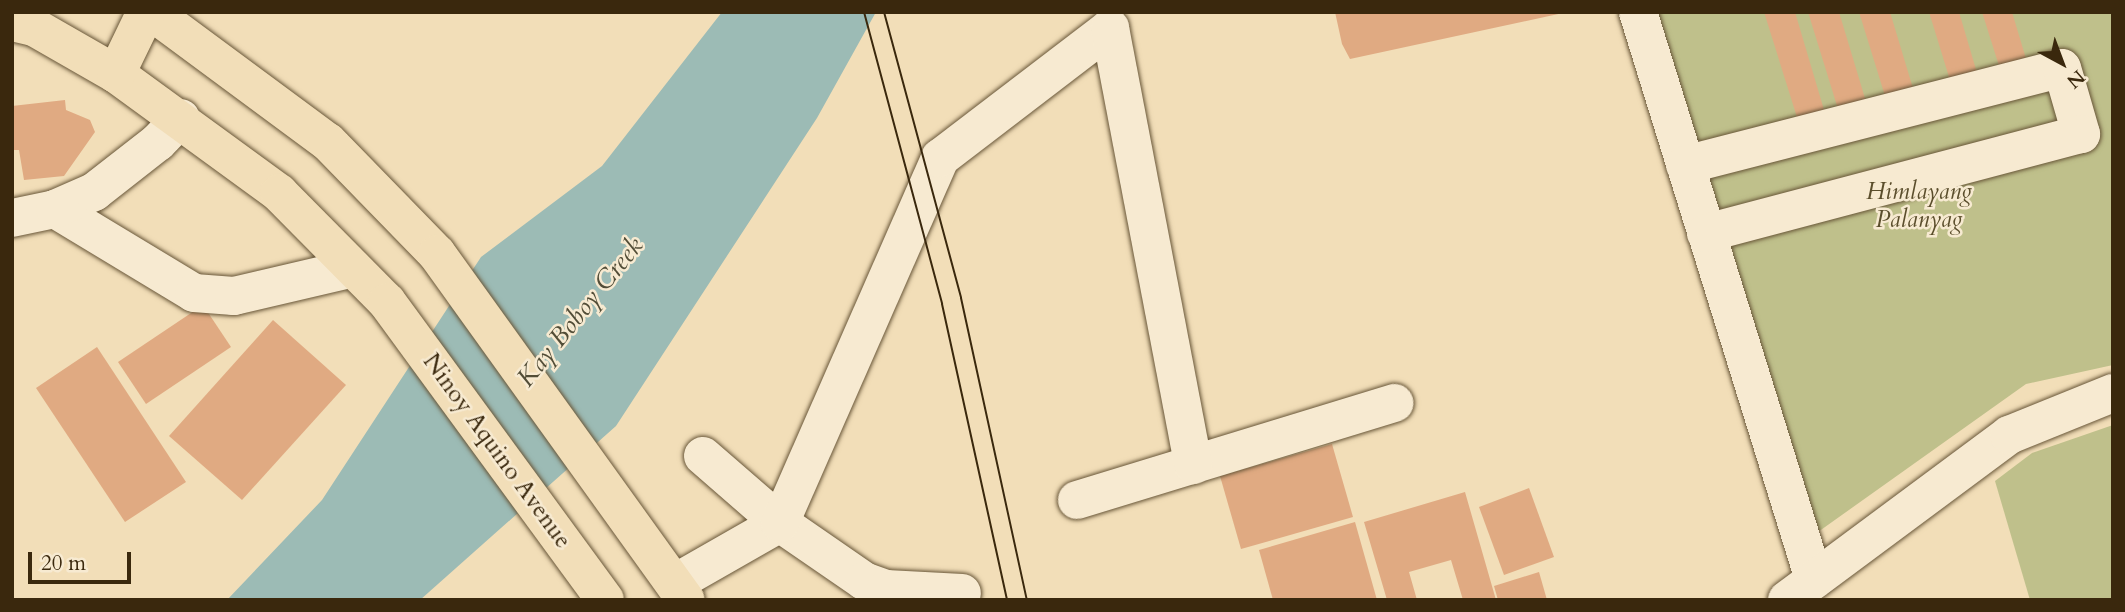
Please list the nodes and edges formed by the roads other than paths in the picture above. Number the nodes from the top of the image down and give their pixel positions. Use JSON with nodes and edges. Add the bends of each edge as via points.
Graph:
{"nodes":[{"id":1,"x":149,"y":12,"type":"edge"},
{"id":2,"x":1637,"y":12,"type":"edge"},
{"id":3,"x":12,"y":22,"type":"edge"},
{"id":4,"x":116,"y":74,"type":"junction"},
{"id":5,"x":181,"y":118,"type":"junction"},
{"id":6,"x":1685,"y":165,"type":"junction"},
{"id":7,"x":55,"y":209,"type":"junction"},
{"id":8,"x":12,"y":218,"type":"edge"},
{"id":9,"x":1706,"y":233,"type":"junction"},
{"id":10,"x":353,"y":268,"type":"junction"},
{"id":11,"x":2113,"y":393,"type":"edge"},
{"id":12,"x":1395,"y":403,"type":"dead end"},
{"id":13,"x":703,"y":456,"type":"dead end"},
{"id":14,"x":1193,"y":465,"type":"junction"},
{"id":15,"x":1077,"y":500,"type":"dead end"},
{"id":16,"x":780,"y":523,"type":"junction"},
{"id":17,"x":1801,"y":589,"type":"edge"},
{"id":18,"x":680,"y":591,"type":"edge"},
{"id":19,"x":962,"y":593,"type":"dead end"},
{"id":20,"x":605,"y":600,"type":"edge"}],
"edges":[{"from":1,"to":4,"type":"main road"},
{"from":1,"to":18,"type":"main road","via":[[328,142],[437,254]]},
{"from":2,"to":6,"type":"street"},
{"from":3,"to":4,"type":"main road","name":"Ninoy Aquino Avenue","via":[[34,27]]},
{"from":4,"to":5,"type":"main road","name":"Ninoy Aquino Avenue"},
{"from":5,"to":7,"type":"street","via":[[94,192]]},
{"from":5,"to":10,"type":"main road","name":"Ninoy Aquino Avenue","via":[[279,193]]},
{"from":6,"to":9,"type":"street"},
{"from":6,"to":9,"type":"street","via":[[2062,68],[2081,134]]},
{"from":7,"to":8,"type":"street"},
{"from":7,"to":10,"type":"street","via":[[194,293],[234,296]]},
{"from":9,"to":17,"type":"street"},
{"from":10,"to":20,"type":"main road","name":"Ninoy Aquino Avenue","via":[[387,302]]},
{"from":11,"to":17,"type":"street","via":[[2009,435]]},
{"from":12,"to":14,"type":"street"},
{"from":13,"to":16,"type":"street"},
{"from":14,"to":15,"type":"street"},
{"from":14,"to":16,"type":"street","via":[[1110,28],[940,158]]},
{"from":16,"to":18,"type":"street"},
{"from":16,"to":19,"type":"street","via":[[864,581],[886,589]]}]}
